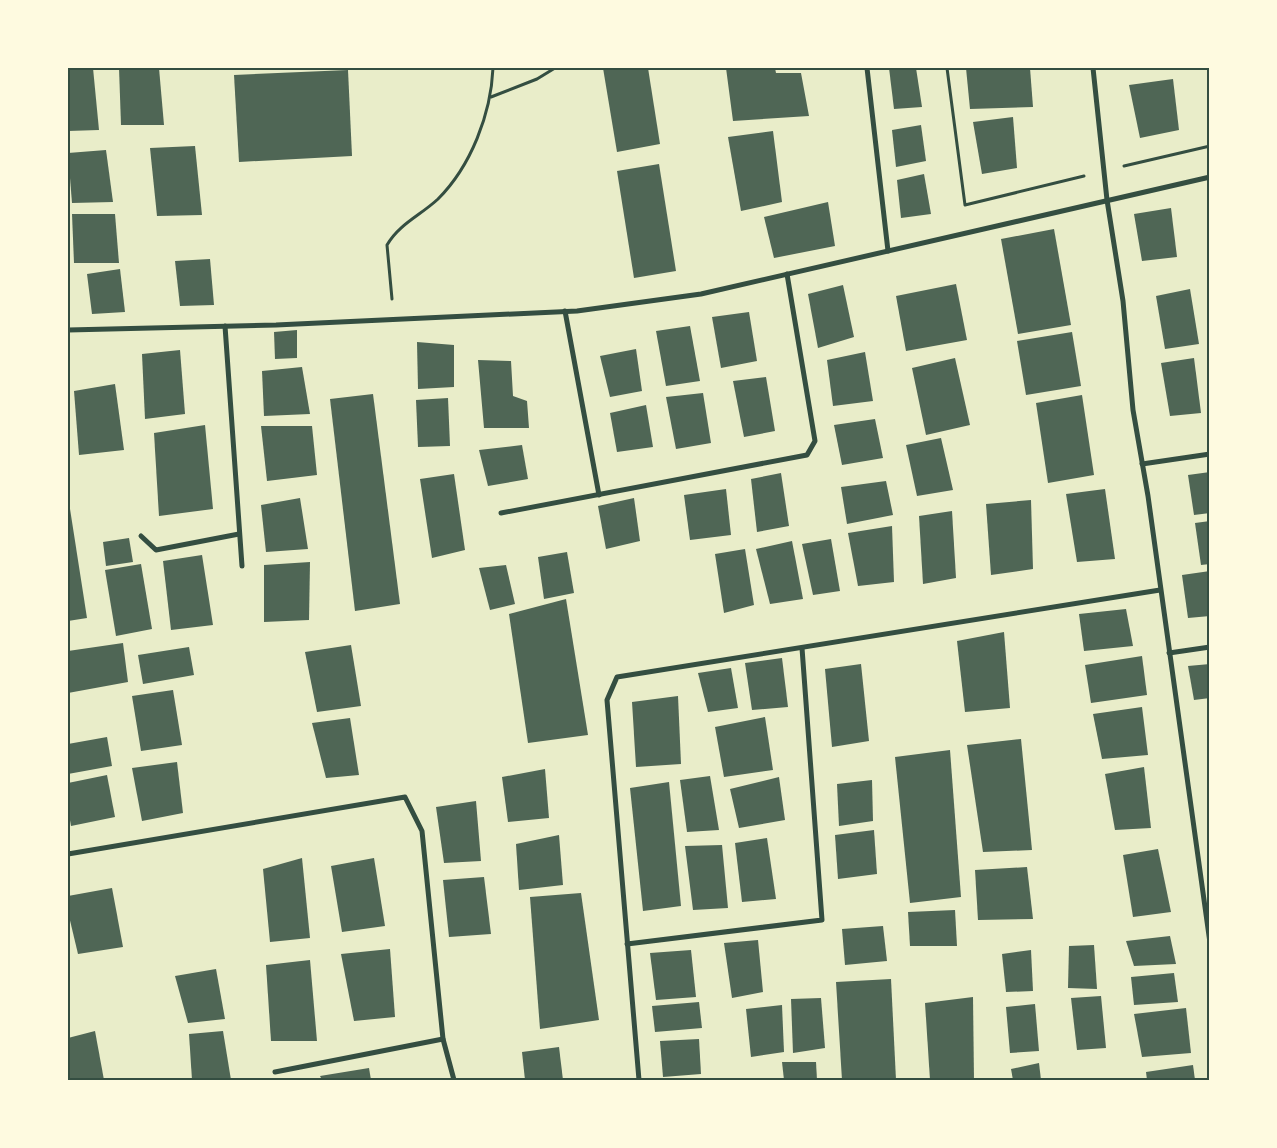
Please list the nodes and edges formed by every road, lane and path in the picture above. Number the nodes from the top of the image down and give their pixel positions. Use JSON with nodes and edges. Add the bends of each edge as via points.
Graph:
{"nodes":[{"id":1,"x":493,"y":68,"type":"edge"},
{"id":2,"x":555,"y":68,"type":"edge"},
{"id":3,"x":868,"y":68,"type":"edge"},
{"id":4,"x":947,"y":68,"type":"edge"},
{"id":5,"x":1093,"y":68,"type":"edge"},
{"id":6,"x":490,"y":97,"type":"junction"},
{"id":7,"x":1210,"y":146,"type":"edge"},
{"id":8,"x":1134,"y":164,"type":"dead end"},
{"id":9,"x":1083,"y":177,"type":"dead end"},
{"id":10,"x":1210,"y":177,"type":"edge"},
{"id":11,"x":1107,"y":200,"type":"junction"},
{"id":12,"x":888,"y":251,"type":"junction"},
{"id":13,"x":787,"y":274,"type":"junction"},
{"id":14,"x":565,"y":311,"type":"junction"},
{"id":15,"x":394,"y":319,"type":"junction"},
{"id":16,"x":225,"y":326,"type":"junction"},
{"id":17,"x":68,"y":330,"type":"edge"},
{"id":18,"x":1210,"y":454,"type":"edge"},
{"id":19,"x":1142,"y":464,"type":"junction"},
{"id":20,"x":599,"y":495,"type":"junction"},
{"id":21,"x":501,"y":514,"type":"dead end"},
{"id":22,"x":239,"y":534,"type":"junction"},
{"id":23,"x":141,"y":536,"type":"dead end"},
{"id":24,"x":242,"y":566,"type":"dead end"},
{"id":25,"x":1160,"y":590,"type":"junction"},
{"id":26,"x":1210,"y":646,"type":"edge"},
{"id":27,"x":802,"y":648,"type":"junction"},
{"id":28,"x":1169,"y":653,"type":"junction"},
{"id":29,"x":68,"y":854,"type":"edge"},
{"id":30,"x":1210,"y":943,"type":"edge"},
{"id":31,"x":627,"y":944,"type":"junction"},
{"id":32,"x":443,"y":1039,"type":"junction"},
{"id":33,"x":275,"y":1072,"type":"dead end"},
{"id":34,"x":454,"y":1080,"type":"edge"},
{"id":35,"x":639,"y":1080,"type":"edge"}],
"edges":[{"from":1,"to":6,"type":"path"},
{"from":2,"to":6,"type":"path","via":[[538,79]]},
{"from":3,"to":12,"type":"street"},
{"from":4,"to":9,"type":"path","via":[[965,205]]},
{"from":5,"to":11,"type":"street"},
{"from":6,"to":15,"type":"path","via":[[478,134],[448,186],[437,200],[403,225],[388,245]]},
{"from":7,"to":8,"type":"path"},
{"from":10,"to":11,"type":"street"},
{"from":11,"to":12,"type":"street"},
{"from":11,"to":19,"type":"street","via":[[1123,301],[1133,410]]},
{"from":12,"to":13,"type":"street"},
{"from":13,"to":14,"type":"street","via":[[701,294]]},
{"from":13,"to":20,"type":"street","via":[[815,440],[808,455]]},
{"from":14,"to":15,"type":"street"},
{"from":14,"to":20,"type":"street"},
{"from":15,"to":16,"type":"street"},
{"from":16,"to":17,"type":"street"},
{"from":16,"to":22,"type":"street"},
{"from":18,"to":19,"type":"street"},
{"from":19,"to":25,"type":"street"},
{"from":20,"to":21,"type":"street"},
{"from":22,"to":23,"type":"street","via":[[156,550]]},
{"from":22,"to":24,"type":"street"},
{"from":25,"to":27,"type":"street"},
{"from":25,"to":28,"type":"street"},
{"from":26,"to":28,"type":"street"},
{"from":27,"to":31,"type":"street","via":[[617,678],[607,700]]},
{"from":27,"to":31,"type":"street","via":[[822,920]]},
{"from":28,"to":30,"type":"street"},
{"from":29,"to":32,"type":"street","via":[[405,797],[422,831]]},
{"from":31,"to":35,"type":"street"},
{"from":32,"to":33,"type":"street"},
{"from":32,"to":34,"type":"street"}]}
